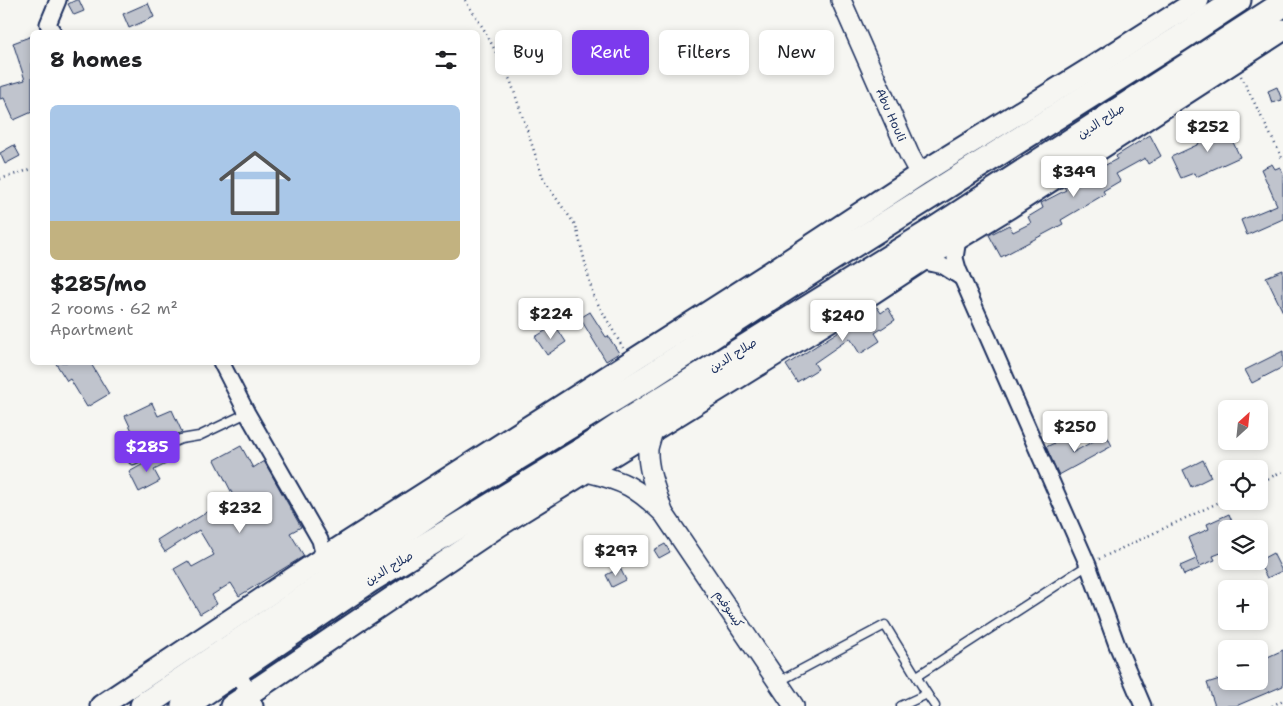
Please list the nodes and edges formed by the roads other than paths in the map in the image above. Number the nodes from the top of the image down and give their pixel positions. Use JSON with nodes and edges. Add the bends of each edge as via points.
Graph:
{"nodes":[{"id":1,"x":58,"y":0,"type":"edge"},
{"id":2,"x":841,"y":0,"type":"edge"},
{"id":3,"x":1198,"y":0,"type":"edge"},
{"id":4,"x":1238,"y":0,"type":"edge"},
{"id":5,"x":1278,"y":10,"type":"edge"},
{"id":6,"x":52,"y":30,"type":"edge"},
{"id":7,"x":920,"y":174,"type":"junction"},
{"id":8,"x":958,"y":239,"type":"junction"},
{"id":9,"x":921,"y":261,"type":"junction"},
{"id":10,"x":962,"y":278,"type":"junction"},
{"id":11,"x":223,"y":365,"type":"edge"},
{"id":12,"x":247,"y":413,"type":"junction"},
{"id":13,"x":653,"y":430,"type":"junction"},
{"id":14,"x":134,"y":460,"type":"dead end"},
{"id":15,"x":587,"y":472,"type":"junction"},
{"id":16,"x":664,"y":514,"type":"junction"},
{"id":17,"x":325,"y":557,"type":"junction"},
{"id":18,"x":1088,"y":565,"type":"junction"},
{"id":19,"x":321,"y":586,"type":"junction"},
{"id":20,"x":237,"y":670,"type":"junction"},
{"id":21,"x":917,"y":676,"type":"junction"},
{"id":22,"x":778,"y":682,"type":"junction"},
{"id":23,"x":927,"y":694,"type":"junction"},
{"id":24,"x":252,"y":700,"type":"edge"},
{"id":25,"x":101,"y":706,"type":"edge"},
{"id":26,"x":143,"y":706,"type":"edge"},
{"id":27,"x":184,"y":706,"type":"edge"},
{"id":28,"x":231,"y":706,"type":"edge"},
{"id":29,"x":794,"y":706,"type":"edge"},
{"id":30,"x":901,"y":706,"type":"edge"},
{"id":31,"x":935,"y":706,"type":"edge"},
{"id":32,"x":1143,"y":706,"type":"edge"}],
"edges":[{"from":1,"to":6,"type":"street","via":[[48,24]]},
{"from":2,"to":7,"type":"street","name":"Abu Houli"},
{"from":3,"to":7,"type":"main road"},
{"from":4,"to":19,"type":"highway","name":"صلاح الدين","via":[[649,377],[472,485]]},
{"from":5,"to":8,"type":"main road","via":[[1234,62]]},
{"from":5,"to":20,"type":"highway","name":"صلاح الدين","via":[[939,227],[371,579]]},
{"from":7,"to":17,"type":"main road"},
{"from":8,"to":9,"type":"main road"},
{"from":8,"to":10,"type":"street","via":[[955,258]]},
{"from":9,"to":10,"type":"street","via":[[943,266]]},
{"from":9,"to":13,"type":"main road"},
{"from":10,"to":18,"type":"street"},
{"from":11,"to":12,"type":"street"},
{"from":12,"to":14,"type":"lane","via":[[199,436],[181,439]]},
{"from":12,"to":17,"type":"street","via":[[320,540]]},
{"from":13,"to":15,"type":"main road"},
{"from":13,"to":16,"type":"street","name":"كيسوفيم","via":[[648,455]]},
{"from":15,"to":16,"type":"street","name":"كيسوفيم","via":[[624,482]]},
{"from":15,"to":24,"type":"main road","via":[[428,572]]},
{"from":16,"to":22,"type":"street","name":"كيسوفيم"},
{"from":17,"to":19,"type":"street"},
{"from":17,"to":25,"type":"main road"},
{"from":18,"to":21,"type":"lane"},
{"from":18,"to":32,"type":"street"},
{"from":19,"to":26,"type":"highway","name":"صلاح الدين"},
{"from":20,"to":24,"type":"street"},
{"from":20,"to":27,"type":"highway","name":"صلاح الدين"},
{"from":21,"to":22,"type":"lane","via":[[885,625]]},
{"from":21,"to":23,"type":"lane"},
{"from":22,"to":29,"type":"street","name":"كيسوفيم"},
{"from":23,"to":30,"type":"lane"},
{"from":23,"to":31,"type":"lane"},
{"from":24,"to":28,"type":"main road"}]}
